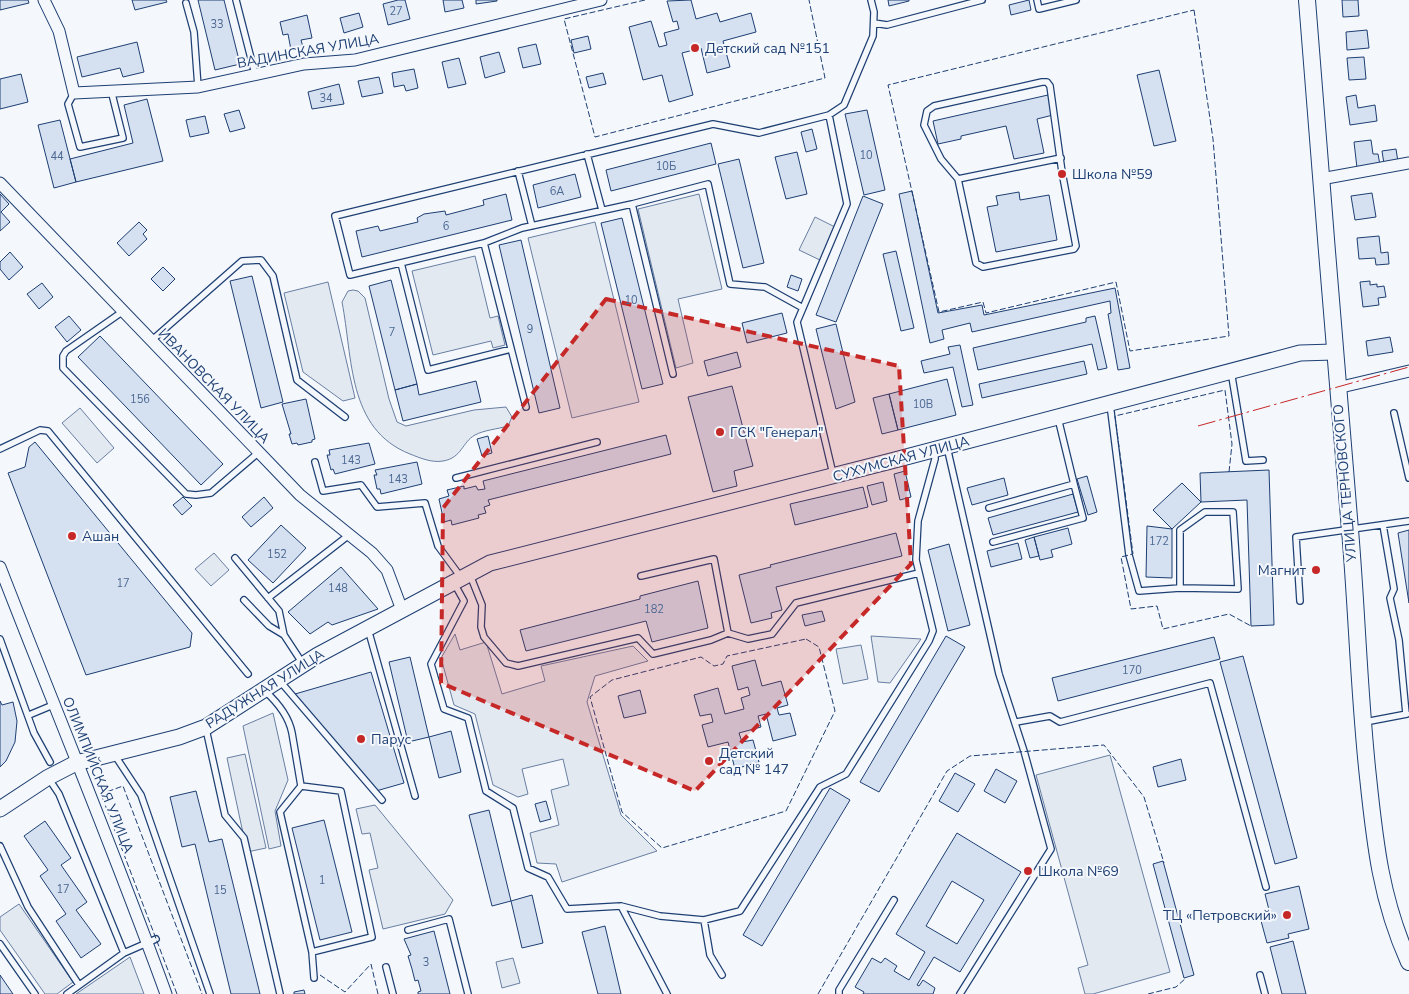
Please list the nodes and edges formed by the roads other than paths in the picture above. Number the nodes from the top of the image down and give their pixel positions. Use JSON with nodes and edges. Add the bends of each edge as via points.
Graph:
{"nodes":[{"id":1,"x":44,"y":0,"type":"edge"},
{"id":2,"x":236,"y":0,"type":"edge"},
{"id":3,"x":601,"y":0,"type":"edge"},
{"id":4,"x":872,"y":0,"type":"edge"},
{"id":5,"x":982,"y":0,"type":"edge"},
{"id":6,"x":1037,"y":0,"type":"edge"},
{"id":7,"x":1076,"y":0,"type":"edge"},
{"id":8,"x":1307,"y":0,"type":"edge"},
{"id":9,"x":186,"y":2,"type":"dead end"},
{"id":10,"x":874,"y":23,"type":"junction"},
{"id":11,"x":255,"y":74,"type":"junction"},
{"id":12,"x":198,"y":87,"type":"junction"},
{"id":13,"x":111,"y":90,"type":"junction"},
{"id":14,"x":74,"y":92,"type":"junction"},
{"id":15,"x":829,"y":115,"type":"junction"},
{"id":16,"x":587,"y":154,"type":"junction"},
{"id":17,"x":1061,"y":158,"type":"junction"},
{"id":18,"x":1409,"y":163,"type":"edge"},
{"id":19,"x":518,"y":171,"type":"junction"},
{"id":20,"x":1321,"y":178,"type":"junction"},
{"id":21,"x":958,"y":179,"type":"junction"},
{"id":22,"x":0,"y":183,"type":"edge"},
{"id":23,"x":632,"y":204,"type":"junction"},
{"id":24,"x":602,"y":210,"type":"junction"},
{"id":25,"x":532,"y":226,"type":"junction"},
{"id":26,"x":484,"y":243,"type":"junction"},
{"id":27,"x":401,"y":263,"type":"junction"},
{"id":28,"x":803,"y":308,"type":"junction"},
{"id":29,"x":122,"y":312,"type":"junction"},
{"id":30,"x":150,"y":342,"type":"junction"},
{"id":31,"x":511,"y":349,"type":"junction"},
{"id":32,"x":1334,"y":352,"type":"junction"},
{"id":33,"x":1231,"y":371,"type":"junction"},
{"id":34,"x":1409,"y":371,"type":"edge"},
{"id":35,"x":673,"y":374,"type":"dead end"},
{"id":36,"x":1337,"y":388,"type":"junction"},
{"id":37,"x":1110,"y":404,"type":"junction"},
{"id":38,"x":526,"y":407,"type":"dead end"},
{"id":39,"x":1394,"y":413,"type":"dead end"},
{"id":40,"x":345,"y":417,"type":"dead end"},
{"id":41,"x":1058,"y":417,"type":"junction"},
{"id":42,"x":597,"y":442,"type":"dead end"},
{"id":43,"x":941,"y":448,"type":"junction"},
{"id":44,"x":0,"y":449,"type":"edge"},
{"id":45,"x":258,"y":453,"type":"junction"},
{"id":46,"x":1263,"y":460,"type":"dead end"},
{"id":47,"x":315,"y":462,"type":"dead end"},
{"id":48,"x":834,"y":476,"type":"junction"},
{"id":49,"x":456,"y":478,"type":"dead end"},
{"id":50,"x":1409,"y":478,"type":"edge"},
{"id":51,"x":1074,"y":484,"type":"junction"},
{"id":52,"x":989,"y":508,"type":"dead end"},
{"id":53,"x":1409,"y":521,"type":"edge"},
{"id":54,"x":1383,"y":525,"type":"junction"},
{"id":55,"x":1350,"y":530,"type":"junction"},
{"id":56,"x":349,"y":534,"type":"junction"},
{"id":57,"x":993,"y":542,"type":"dead end"},
{"id":58,"x":235,"y":558,"type":"dead end"},
{"id":59,"x":0,"y":567,"type":"edge"},
{"id":60,"x":919,"y":573,"type":"junction"},
{"id":61,"x":641,"y":576,"type":"dead end"},
{"id":62,"x":462,"y":578,"type":"junction"},
{"id":63,"x":1180,"y":588,"type":"junction"},
{"id":64,"x":268,"y":598,"type":"junction"},
{"id":65,"x":244,"y":600,"type":"dead end"},
{"id":66,"x":1300,"y":601,"type":"dead end"},
{"id":67,"x":402,"y":610,"type":"junction"},
{"id":68,"x":728,"y":633,"type":"junction"},
{"id":69,"x":284,"y":635,"type":"junction"},
{"id":70,"x":370,"y":636,"type":"dead end"},
{"id":71,"x":0,"y":639,"type":"edge"},
{"id":72,"x":303,"y":664,"type":"junction"},
{"id":73,"x":248,"y":674,"type":"dead end"},
{"id":74,"x":279,"y":680,"type":"junction"},
{"id":75,"x":265,"y":690,"type":"junction"},
{"id":76,"x":54,"y":705,"type":"junction"},
{"id":77,"x":1407,"y":714,"type":"edge"},
{"id":78,"x":29,"y":715,"type":"junction"},
{"id":79,"x":1016,"y":722,"type":"junction"},
{"id":80,"x":1362,"y":723,"type":"junction"},
{"id":81,"x":206,"y":727,"type":"junction"},
{"id":82,"x":114,"y":754,"type":"junction"},
{"id":83,"x":50,"y":762,"type":"dead end"},
{"id":84,"x":76,"y":763,"type":"junction"},
{"id":85,"x":47,"y":778,"type":"junction"},
{"id":86,"x":301,"y":786,"type":"junction"},
{"id":87,"x":415,"y":796,"type":"dead end"},
{"id":88,"x":382,"y":800,"type":"dead end"},
{"id":89,"x":0,"y":809,"type":"edge"},
{"id":90,"x":0,"y":846,"type":"edge"},
{"id":91,"x":1266,"y":887,"type":"dead end"},
{"id":92,"x":894,"y":900,"type":"dead end"},
{"id":93,"x":621,"y":906,"type":"junction"},
{"id":94,"x":704,"y":920,"type":"junction"},
{"id":95,"x":408,"y":930,"type":"dead end"},
{"id":96,"x":152,"y":942,"type":"junction"},
{"id":97,"x":0,"y":944,"type":"edge"},
{"id":98,"x":312,"y":952,"type":"junction"},
{"id":99,"x":124,"y":953,"type":"junction"},
{"id":100,"x":1409,"y":962,"type":"edge"},
{"id":101,"x":386,"y":967,"type":"dead end"},
{"id":102,"x":722,"y":975,"type":"dead end"},
{"id":103,"x":1260,"y":975,"type":"dead end"},
{"id":104,"x":314,"y":978,"type":"dead end"},
{"id":105,"x":79,"y":986,"type":"junction"},
{"id":106,"x":35,"y":994,"type":"edge"},
{"id":107,"x":67,"y":994,"type":"edge"},
{"id":108,"x":166,"y":994,"type":"edge"},
{"id":109,"x":210,"y":994,"type":"edge"},
{"id":110,"x":280,"y":994,"type":"edge"},
{"id":111,"x":392,"y":994,"type":"edge"},
{"id":112,"x":468,"y":994,"type":"edge"},
{"id":113,"x":667,"y":994,"type":"edge"},
{"id":114,"x":839,"y":994,"type":"edge"},
{"id":115,"x":960,"y":994,"type":"edge"},
{"id":116,"x":1265,"y":994,"type":"edge"}],
"edges":[{"from":1,"to":14,"type":"street","via":[[59,31]]},
{"from":2,"to":11,"type":"lane"},
{"from":3,"to":11,"type":"street","name":"ВАДИНСКАЯ УЛИЦА","via":[[355,60],[304,64]]},
{"from":4,"to":10,"type":"lane"},
{"from":5,"to":10,"type":"lane","via":[[887,24]]},
{"from":6,"to":7,"type":"lane","via":[[1039,9]]},
{"from":8,"to":20,"type":"main road","name":"УЛИЦА ТЕРНОВСКОГО"},
{"from":9,"to":12,"type":"lane","via":[[194,32]]},
{"from":10,"to":15,"type":"lane","via":[[873,36],[844,104]]},
{"from":11,"to":12,"type":"street","name":"ВАДИНСКАЯ УЛИЦА"},
{"from":12,"to":13,"type":"street","name":"ВАДИНСКАЯ УЛИЦА"},
{"from":13,"to":14,"type":"street","name":"ВАДИНСКАЯ УЛИЦА"},
{"from":13,"to":14,"type":"lane","via":[[123,138],[80,147],[68,104]]},
{"from":15,"to":16,"type":"lane","via":[[759,133],[713,124]]},
{"from":15,"to":28,"type":"lane","via":[[846,204]]},
{"from":16,"to":19,"type":"lane"},
{"from":16,"to":24,"type":"lane"},
{"from":17,"to":21,"type":"lane"},
{"from":17,"to":21,"type":"lane","via":[[1077,241],[1074,249],[979,266]]},
{"from":17,"to":21,"type":"lane","via":[[1050,86],[1042,82],[934,106],[927,111],[924,125],[942,159]]},
{"from":18,"to":20,"type":"street"},
{"from":19,"to":25,"type":"lane"},
{"from":19,"to":27,"type":"lane","via":[[335,216],[350,276]]},
{"from":20,"to":32,"type":"main road","name":"УЛИЦА ТЕРНОВСКОГО"},
{"from":22,"to":29,"type":"street","name":"ИВАНОВСКАЯ УЛИЦА"},
{"from":23,"to":24,"type":"lane"},
{"from":23,"to":28,"type":"lane","via":[[708,184],[730,284],[765,287]]},
{"from":23,"to":35,"type":"lane"},
{"from":24,"to":25,"type":"lane"},
{"from":25,"to":26,"type":"lane"},
{"from":26,"to":27,"type":"lane"},
{"from":26,"to":31,"type":"lane"},
{"from":27,"to":31,"type":"lane","via":[[428,370]]},
{"from":28,"to":48,"type":"lane","via":[[797,322]]},
{"from":29,"to":30,"type":"street","name":"ИВАНОВСКАЯ УЛИЦА"},
{"from":29,"to":45,"type":"lane","via":[[66,351],[62,363],[63,368],[130,438],[186,494],[196,496],[211,492]]},
{"from":30,"to":40,"type":"lane","via":[[242,261],[261,260],[273,276],[298,380]]},
{"from":30,"to":45,"type":"street","name":"ИВАНОВСКАЯ УЛИЦА"},
{"from":31,"to":38,"type":"lane"},
{"from":32,"to":33,"type":"main road","name":"СУХУМСКАЯ УЛИЦА","via":[[1300,353]]},
{"from":32,"to":36,"type":"main road","name":"УЛИЦА ТЕРНОВСКОГО"},
{"from":33,"to":37,"type":"main road","name":"СУХУМСКАЯ УЛИЦА"},
{"from":33,"to":46,"type":"lane","via":[[1246,461]]},
{"from":34,"to":36,"type":"street"},
{"from":36,"to":55,"type":"main road","name":"УЛИЦА ТЕРНОВСКОГО"},
{"from":37,"to":41,"type":"main road","name":"СУХУМСКАЯ УЛИЦА"},
{"from":37,"to":63,"type":"lane","via":[[1128,546],[1138,591]]},
{"from":39,"to":50,"type":"lane"},
{"from":41,"to":43,"type":"main road","name":"СУХУМСКАЯ УЛИЦА"},
{"from":41,"to":51,"type":"lane"},
{"from":42,"to":49,"type":"lane"},
{"from":43,"to":48,"type":"main road","name":"СУХУМСКАЯ УЛИЦА"},
{"from":43,"to":60,"type":"lane","via":[[918,520],[916,560]]},
{"from":43,"to":79,"type":"lane","via":[[970,538],[996,658]]},
{"from":44,"to":73,"type":"lane","via":[[40,430],[48,431]]},
{"from":45,"to":56,"type":"street","name":"ИВАНОВСКАЯ УЛИЦА","via":[[300,495]]},
{"from":47,"to":62,"type":"lane","via":[[323,491],[361,485],[377,507],[425,503],[438,546]]},
{"from":48,"to":62,"type":"main road","name":"СУХУМСКАЯ УЛИЦА","via":[[503,559]]},
{"from":51,"to":52,"type":"lane"},
{"from":51,"to":57,"type":"lane","via":[[1083,518]]},
{"from":53,"to":54,"type":"lane"},
{"from":54,"to":55,"type":"lane"},
{"from":54,"to":77,"type":"lane","via":[[1394,589],[1390,598],[1399,640]]},
{"from":55,"to":66,"type":"lane","via":[[1296,537]]},
{"from":55,"to":80,"type":"main road","name":"УЛИЦА ТЕРНОВСКОГО"},
{"from":56,"to":64,"type":"lane"},
{"from":56,"to":67,"type":"street","name":"ИВАНОВСКАЯ УЛИЦА","via":[[386,570]]},
{"from":58,"to":64,"type":"lane"},
{"from":59,"to":76,"type":"street","name":"ОЛИМПИЙСКАЯ УЛИЦА"},
{"from":60,"to":68,"type":"lane","via":[[796,603],[772,634],[748,639]]},
{"from":60,"to":94,"type":"lane","via":[[932,621],[929,642],[846,774],[820,786],[740,911]]},
{"from":61,"to":68,"type":"lane","via":[[714,559]]},
{"from":62,"to":67,"type":"main road","name":"РАДУЖНАЯ УЛИЦА"},
{"from":62,"to":68,"type":"lane","via":[[482,605],[480,627],[484,637],[506,664],[518,666],[638,638],[653,654]]},
{"from":62,"to":93,"type":"lane","via":[[464,601],[431,664],[444,709],[468,718],[486,791],[513,808],[528,868],[548,877],[567,909]]},
{"from":63,"to":63,"type":"lane","via":[[1238,589],[1233,512],[1204,512],[1180,530]]},
{"from":64,"to":69,"type":"lane","via":[[279,611]]},
{"from":65,"to":69,"type":"lane","via":[[269,626]]},
{"from":67,"to":72,"type":"main road","name":"РАДУЖНАЯ УЛИЦА"},
{"from":69,"to":72,"type":"lane"},
{"from":70,"to":87,"type":"lane"},
{"from":71,"to":78,"type":"lane"},
{"from":72,"to":74,"type":"main road","name":"РАДУЖНАЯ УЛИЦА"},
{"from":74,"to":75,"type":"main road","name":"РАДУЖНАЯ УЛИЦА"},
{"from":74,"to":88,"type":"lane"},
{"from":75,"to":81,"type":"main road","name":"РАДУЖНАЯ УЛИЦА"},
{"from":75,"to":86,"type":"lane","via":[[291,727]]},
{"from":76,"to":78,"type":"lane"},
{"from":76,"to":84,"type":"street","name":"ОЛИМПИЙСКАЯ УЛИЦА"},
{"from":77,"to":80,"type":"lane"},
{"from":78,"to":83,"type":"lane","via":[[34,733]]},
{"from":79,"to":91,"type":"lane","via":[[1050,716],[1060,722],[1210,683]]},
{"from":79,"to":115,"type":"lane","via":[[1051,849]]},
{"from":80,"to":100,"type":"main road","name":"УЛИЦА ТЕРНОВСКОГО","via":[[1377,862],[1392,920]]},
{"from":81,"to":82,"type":"main road","name":"РАДУЖНАЯ УЛИЦА"},
{"from":81,"to":110,"type":"lane","via":[[225,815],[244,838]]},
{"from":82,"to":84,"type":"main road","name":"РАДУЖНАЯ УЛИЦА"},
{"from":82,"to":109,"type":"lane","via":[[141,795]]},
{"from":84,"to":85,"type":"main road","name":"РАДУЖНАЯ УЛИЦА"},
{"from":84,"to":96,"type":"street","name":"ОЛИМПИЙСКАЯ УЛИЦА"},
{"from":85,"to":89,"type":"main road","name":"РАДУЖНАЯ УЛИЦА"},
{"from":85,"to":99,"type":"lane","via":[[59,794]]},
{"from":86,"to":98,"type":"lane","via":[[280,812]]},
{"from":86,"to":98,"type":"lane","via":[[341,791],[372,937]]},
{"from":90,"to":105,"type":"lane","via":[[28,907]]},
{"from":92,"to":114,"type":"lane"},
{"from":93,"to":94,"type":"lane","via":[[660,916]]},
{"from":93,"to":113,"type":"lane"},
{"from":94,"to":102,"type":"lane","via":[[710,955]]},
{"from":95,"to":112,"type":"lane","via":[[449,919]]},
{"from":96,"to":99,"type":"lane"},
{"from":96,"to":108,"type":"street","name":"ОЛИМПИЙСКАЯ УЛИЦА"},
{"from":97,"to":106,"type":"lane"},
{"from":98,"to":104,"type":"lane"},
{"from":99,"to":105,"type":"lane"},
{"from":101,"to":111,"type":"lane"},
{"from":103,"to":116,"type":"lane"},
{"from":105,"to":107,"type":"lane"}]}
